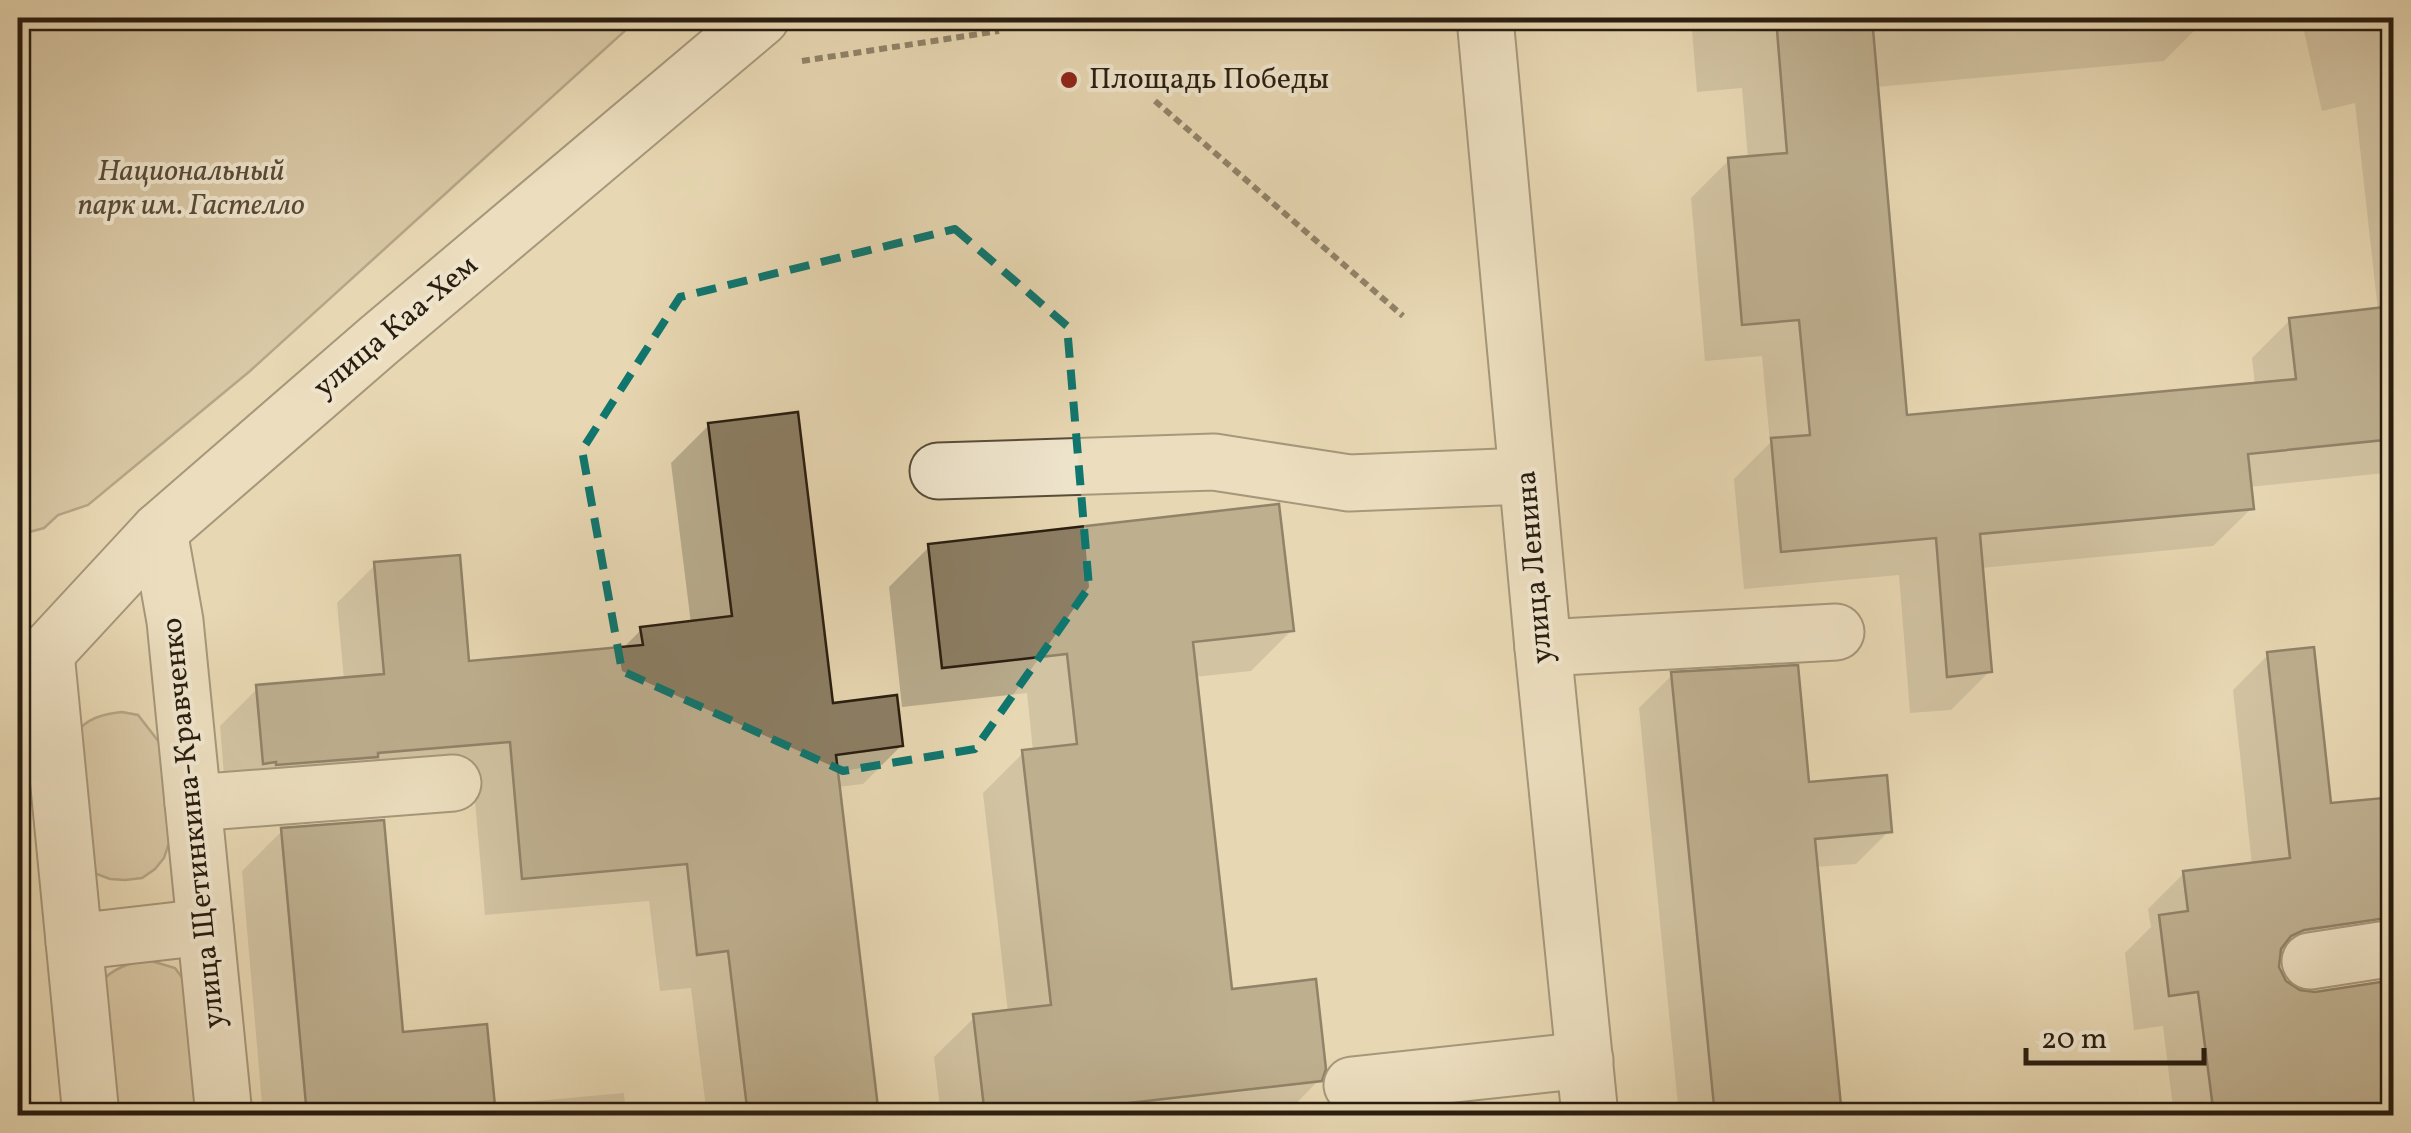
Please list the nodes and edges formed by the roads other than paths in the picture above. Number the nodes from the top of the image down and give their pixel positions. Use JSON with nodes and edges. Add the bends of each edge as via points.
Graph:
{"nodes":[{"id":1,"x":1485,"y":18,"type":"edge"},
{"id":2,"x":774,"y":40,"type":"edge"},
{"id":3,"x":938,"y":471,"type":"dead end"},
{"id":4,"x":1527,"y":476,"type":"junction"},
{"id":5,"x":159,"y":532,"type":"junction"},
{"id":6,"x":1836,"y":632,"type":"dead end"},
{"id":7,"x":32,"y":648,"type":"edge"},
{"id":8,"x":1542,"y":648,"type":"junction"},
{"id":9,"x":453,"y":783,"type":"dead end"},
{"id":10,"x":193,"y":803,"type":"junction"},
{"id":11,"x":205,"y":927,"type":"junction"},
{"id":12,"x":74,"y":942,"type":"junction"},
{"id":13,"x":2394,"y":948,"type":"edge"},
{"id":14,"x":2310,"y":961,"type":"dead end"},
{"id":15,"x":1585,"y":1060,"type":"junction"},
{"id":16,"x":1352,"y":1086,"type":"dead end"},
{"id":17,"x":91,"y":1116,"type":"edge"},
{"id":18,"x":224,"y":1116,"type":"edge"},
{"id":19,"x":1590,"y":1116,"type":"edge"}],
"edges":[{"from":1,"to":4,"type":"street","name":"улица Ленина"},
{"from":2,"to":5,"type":"street","name":"улица Каа-Хем","via":[[378,341]]},
{"from":3,"to":4,"type":"street","via":[[1214,462],[1349,483]]},
{"from":4,"to":8,"type":"street","name":"улица Ленина"},
{"from":5,"to":7,"type":"street","name":"улица Каа-Хем"},
{"from":5,"to":10,"type":"street","name":"улица Щетинкина-Кравченко"},
{"from":6,"to":8,"type":"street"},
{"from":7,"to":12,"type":"street"},
{"from":8,"to":15,"type":"street","name":"улица Ленина"},
{"from":9,"to":10,"type":"street"},
{"from":10,"to":11,"type":"street","name":"улица Щетинкина-Кравченко"},
{"from":11,"to":12,"type":"street"},
{"from":11,"to":18,"type":"street","name":"улица Щетинкина-Кравченко"},
{"from":12,"to":17,"type":"street"},
{"from":13,"to":14,"type":"street"},
{"from":15,"to":16,"type":"street"},
{"from":15,"to":19,"type":"street","name":"улица Ленина"}]}
